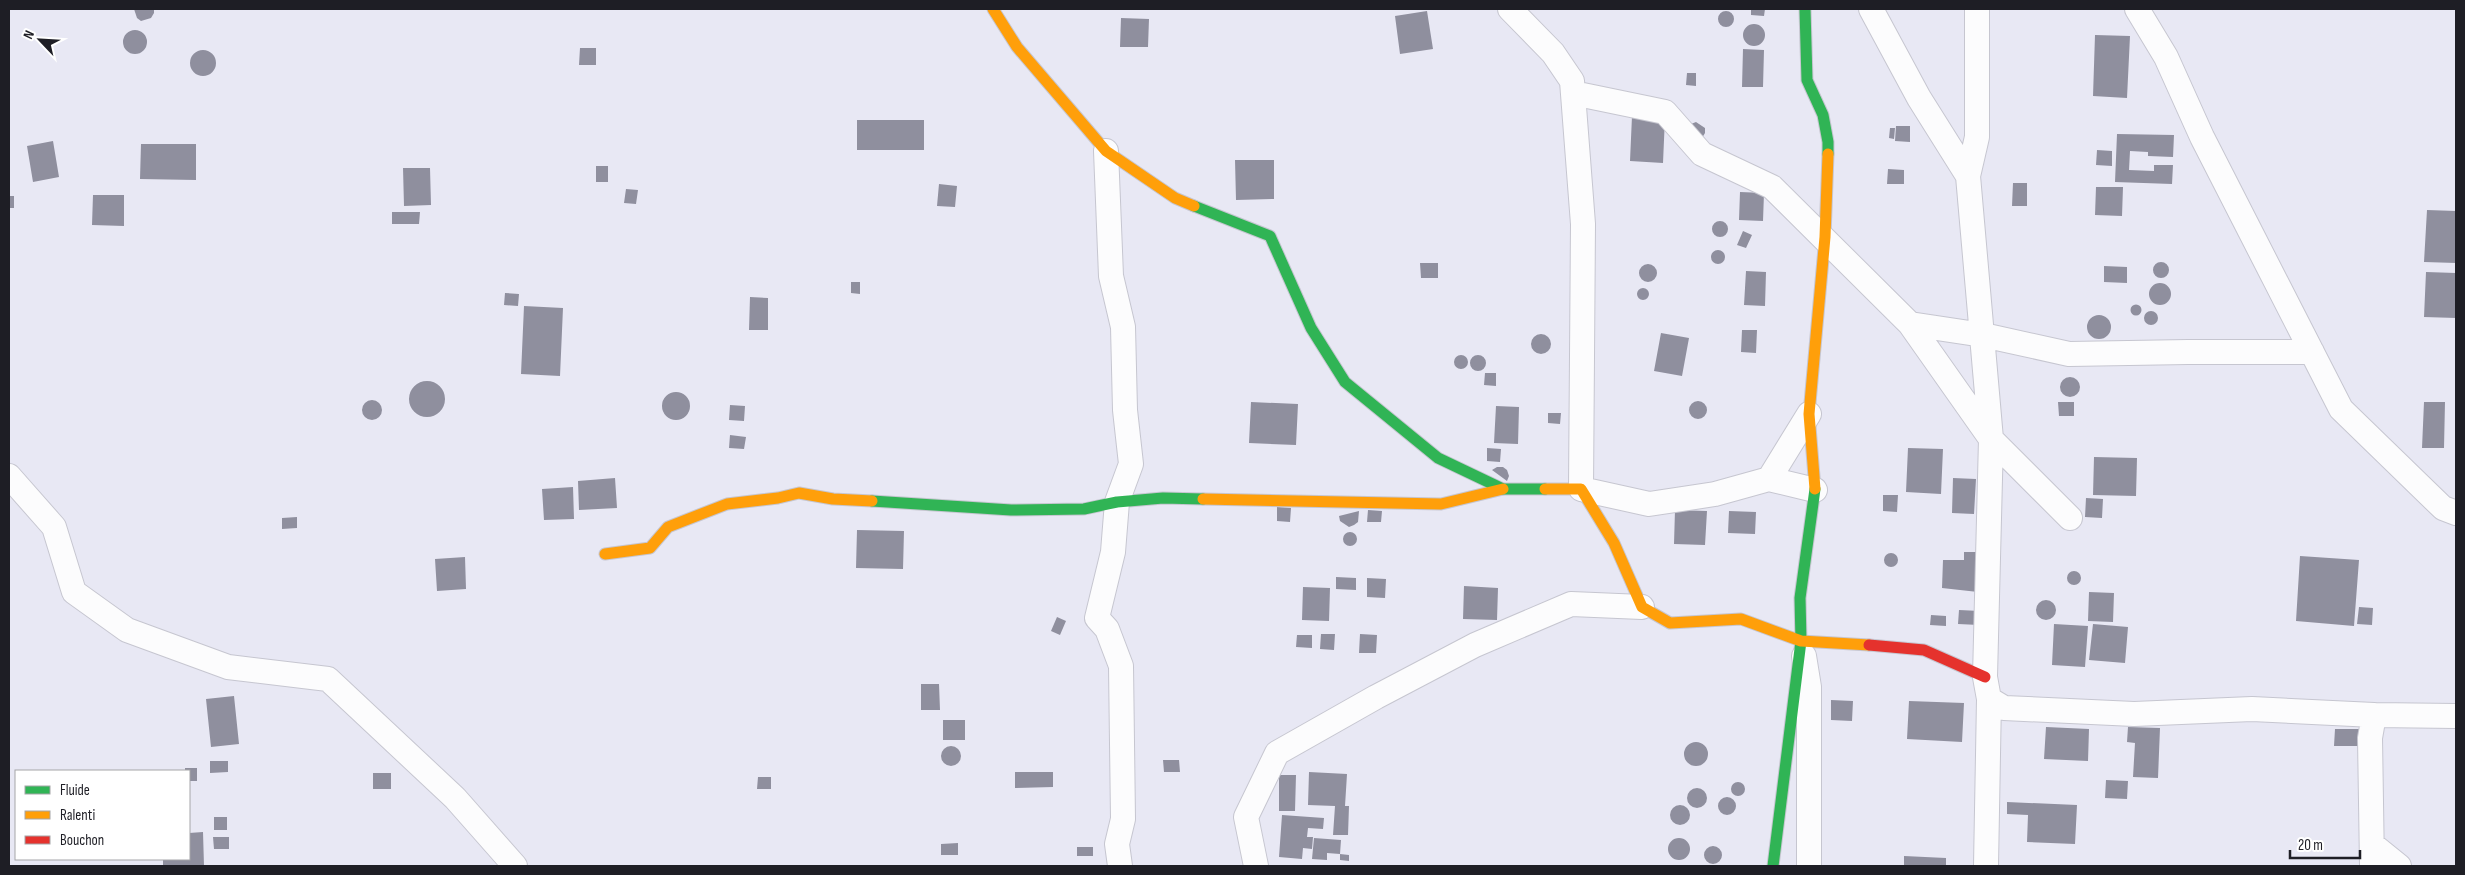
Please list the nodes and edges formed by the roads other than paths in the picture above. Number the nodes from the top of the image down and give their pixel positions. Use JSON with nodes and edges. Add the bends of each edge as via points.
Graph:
{"nodes":[{"id":1,"x":993,"y":9,"type":"edge"},
{"id":2,"x":1510,"y":9,"type":"edge"},
{"id":3,"x":1805,"y":9,"type":"edge"},
{"id":4,"x":1871,"y":9,"type":"edge"},
{"id":5,"x":1977,"y":9,"type":"edge"},
{"id":6,"x":2137,"y":9,"type":"edge"},
{"id":7,"x":1573,"y":93,"type":"junction"},
{"id":8,"x":1106,"y":151,"type":"junction"},
{"id":9,"x":1968,"y":176,"type":"junction"},
{"id":10,"x":1825,"y":237,"type":"junction"},
{"id":11,"x":1910,"y":324,"type":"junction"},
{"id":12,"x":1983,"y":335,"type":"junction"},
{"id":13,"x":2312,"y":352,"type":"junction"},
{"id":14,"x":1809,"y":414,"type":"junction"},
{"id":15,"x":1991,"y":439,"type":"junction"},
{"id":16,"x":9,"y":476,"type":"edge"},
{"id":17,"x":1769,"y":479,"type":"junction"},
{"id":18,"x":1503,"y":489,"type":"junction"},
{"id":19,"x":1581,"y":489,"type":"junction"},
{"id":20,"x":1815,"y":490,"type":"junction"},
{"id":21,"x":1117,"y":502,"type":"junction"},
{"id":22,"x":2456,"y":513,"type":"edge"},
{"id":23,"x":2070,"y":518,"type":"dead end"},
{"id":24,"x":605,"y":554,"type":"dead end"},
{"id":25,"x":1642,"y":607,"type":"junction"},
{"id":26,"x":1801,"y":641,"type":"junction"},
{"id":27,"x":1987,"y":688,"type":"junction"},
{"id":28,"x":2374,"y":715,"type":"junction"},
{"id":29,"x":2456,"y":716,"type":"edge"},
{"id":30,"x":2373,"y":856,"type":"edge"},
{"id":31,"x":514,"y":866,"type":"edge"},
{"id":32,"x":1120,"y":866,"type":"edge"},
{"id":33,"x":1256,"y":866,"type":"edge"},
{"id":34,"x":1773,"y":866,"type":"edge"},
{"id":35,"x":1809,"y":866,"type":"edge"},
{"id":36,"x":1986,"y":866,"type":"edge"},
{"id":37,"x":2399,"y":866,"type":"edge"}],
"edges":[{"from":1,"to":8,"type":"street","via":[[1017,47]]},
{"from":2,"to":7,"type":"street","via":[[1553,53],[1572,82]]},
{"from":3,"to":10,"type":"street","via":[[1807,80],[1823,115],[1828,142]]},
{"from":4,"to":9,"type":"street","via":[[1919,98]]},
{"from":5,"to":9,"type":"street","via":[[1977,137]]},
{"from":6,"to":13,"type":"street","via":[[2166,57],[2202,137]]},
{"from":7,"to":10,"type":"street","via":[[1666,112],[1702,154],[1772,187]]},
{"from":7,"to":19,"type":"street","via":[[1583,224]]},
{"from":8,"to":18,"type":"street","via":[[1175,198],[1270,236],[1311,328],[1345,382],[1438,458]]},
{"from":8,"to":21,"type":"street","via":[[1111,276],[1123,327],[1125,410],[1131,464]]},
{"from":9,"to":12,"type":"street"},
{"from":10,"to":11,"type":"street"},
{"from":10,"to":14,"type":"street"},
{"from":11,"to":12,"type":"street"},
{"from":11,"to":15,"type":"street"},
{"from":12,"to":13,"type":"street","via":[[2069,354]]},
{"from":12,"to":15,"type":"street"},
{"from":13,"to":22,"type":"street","via":[[2341,409],[2443,508]]},
{"from":14,"to":17,"type":"street"},
{"from":14,"to":20,"type":"street"},
{"from":15,"to":23,"type":"street"},
{"from":15,"to":27,"type":"street"},
{"from":16,"to":31,"type":"street","via":[[54,527],[74,592],[127,630],[228,667],[328,678],[455,798]]},
{"from":17,"to":19,"type":"street","via":[[1715,494],[1649,504]]},
{"from":17,"to":20,"type":"street"},
{"from":18,"to":19,"type":"street"},
{"from":18,"to":21,"type":"street","via":[[1441,504],[1163,498]]},
{"from":19,"to":25,"type":"street","via":[[1614,543]]},
{"from":20,"to":26,"type":"street","via":[[1800,598]]},
{"from":21,"to":24,"type":"street","via":[[1084,509],[1011,510],[833,499],[800,493],[727,504],[668,527],[650,548]]},
{"from":21,"to":32,"type":"street","via":[[1113,552],[1097,618],[1106,629],[1120,666],[1123,819],[1117,844]]},
{"from":25,"to":26,"type":"street","via":[[1670,623],[1741,619]]},
{"from":25,"to":33,"type":"street","via":[[1571,604],[1475,645],[1277,753],[1246,817]]},
{"from":26,"to":27,"type":"street","via":[[1924,650]]},
{"from":26,"to":34,"type":"street"},
{"from":26,"to":35,"type":"street","via":[[1809,687]]},
{"from":27,"to":28,"type":"street","via":[[2004,708],[2134,714],[2252,709]]},
{"from":27,"to":36,"type":"street"},
{"from":28,"to":29,"type":"street"},
{"from":28,"to":30,"type":"street","via":[[2370,738]]},
{"from":30,"to":37,"type":"street"}]}
